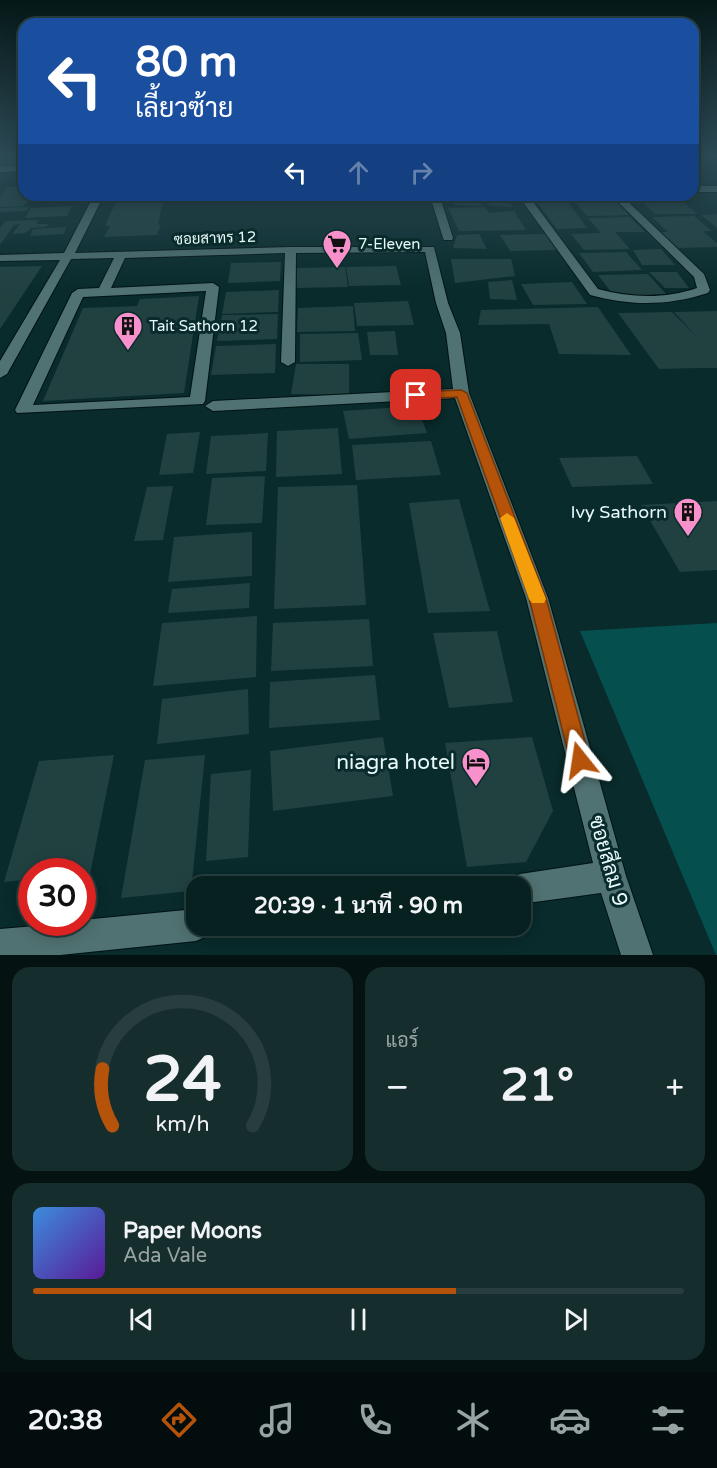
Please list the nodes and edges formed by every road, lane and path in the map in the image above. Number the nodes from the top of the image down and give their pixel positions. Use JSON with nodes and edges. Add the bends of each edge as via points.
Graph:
{"nodes":[{"id":1,"x":96,"y":202,"type":"edge"},
{"id":2,"x":436,"y":202,"type":"edge"},
{"id":3,"x":528,"y":202,"type":"edge"},
{"id":4,"x":623,"y":202,"type":"edge"},
{"id":5,"x":439,"y":243,"type":"junction"},
{"id":6,"x":291,"y":250,"type":"junction"},
{"id":7,"x":121,"y":255,"type":"junction"},
{"id":8,"x":67,"y":257,"type":"junction"},
{"id":9,"x":0,"y":258,"type":"edge"},
{"id":10,"x":103,"y":292,"type":"junction"},
{"id":11,"x":288,"y":362,"type":"dead end"},
{"id":12,"x":0,"y":374,"type":"edge"},
{"id":13,"x":461,"y":393,"type":"junction"},
{"id":14,"x":213,"y":406,"type":"dead end"},
{"id":15,"x":611,"y":876,"type":"junction"},
{"id":16,"x":531,"y":887,"type":"edge"},
{"id":17,"x":186,"y":926,"type":"edge"},
{"id":18,"x":0,"y":945,"type":"edge"},
{"id":19,"x":637,"y":955,"type":"edge"}],
"edges":[{"from":1,"to":8,"type":"street"},
{"from":2,"to":5,"type":"street","name":"ซอยสีลม 9"},
{"from":3,"to":4,"type":"street","via":[[594,292],[633,300],[687,296],[704,290],[700,276]]},
{"from":5,"to":6,"type":"street","name":"ซอยสาทร 12"},
{"from":5,"to":13,"type":"street","name":"ซอยสีลม 9","via":[[442,303],[453,333]]},
{"from":6,"to":7,"type":"street","name":"ซอยสาทร 12"},
{"from":6,"to":11,"type":"street"},
{"from":7,"to":8,"type":"street","name":"ซอยสาทร 12"},
{"from":7,"to":10,"type":"street"},
{"from":8,"to":9,"type":"street","name":"ซอยสาทร 12"},
{"from":8,"to":12,"type":"street"},
{"from":10,"to":10,"type":"street","via":[[213,287],[197,401],[23,410],[78,293]]},
{"from":13,"to":14,"type":"street"},
{"from":13,"to":15,"type":"street","name":"ซอยสีลม 9","via":[[537,598]]},
{"from":15,"to":16,"type":"street"},
{"from":15,"to":19,"type":"street","name":"ซอยสีลม 9"},
{"from":17,"to":18,"type":"street"}]}
